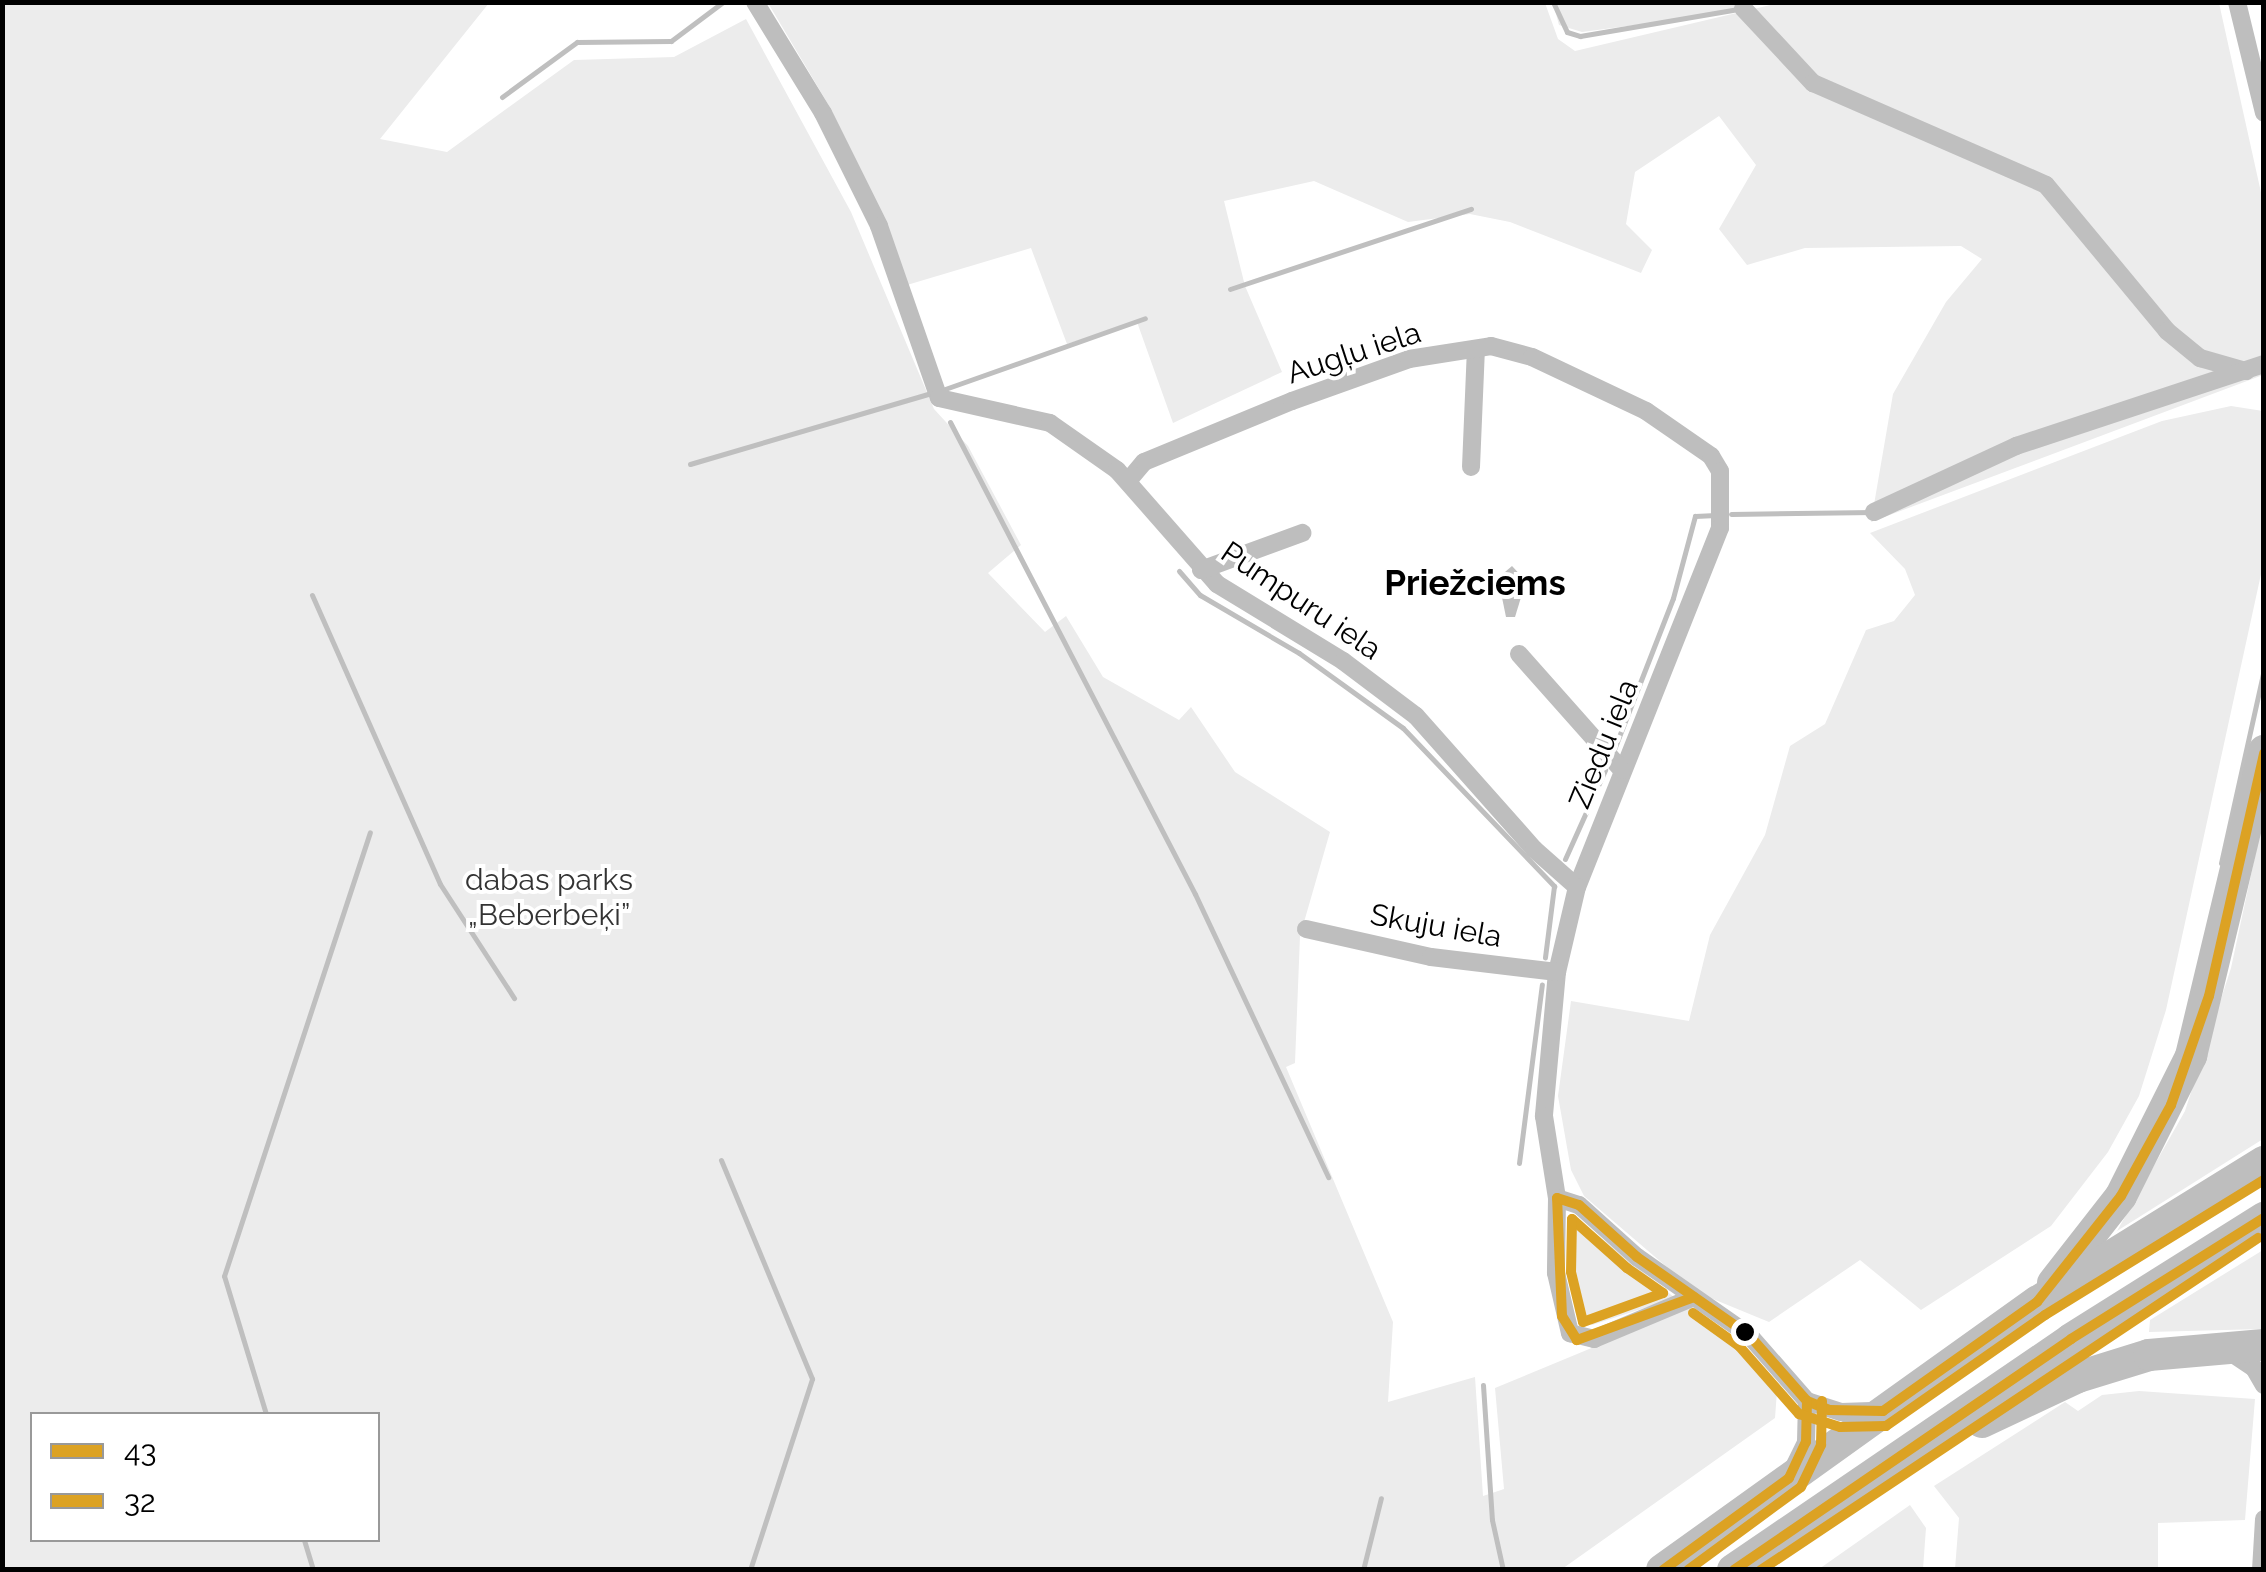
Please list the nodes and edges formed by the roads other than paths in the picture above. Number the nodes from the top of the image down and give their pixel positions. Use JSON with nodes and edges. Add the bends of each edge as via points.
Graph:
{"nodes":[{"id":1,"x":755,"y":2,"type":"edge"},
{"id":2,"x":2237,"y":2,"type":"edge"},
{"id":3,"x":2264,"y":113,"type":"edge"},
{"id":4,"x":1476,"y":349,"type":"junction"},
{"id":5,"x":1471,"y":467,"type":"dead end"},
{"id":6,"x":1128,"y":481,"type":"junction"},
{"id":7,"x":1722,"y":512,"type":"joint"},
{"id":8,"x":1302,"y":533,"type":"dead end"},
{"id":9,"x":1201,"y":570,"type":"junction"},
{"id":10,"x":1519,"y":654,"type":"dead end"},
{"id":11,"x":2264,"y":752,"type":"edge"},
{"id":12,"x":1622,"y":770,"type":"junction"},
{"id":13,"x":1578,"y":887,"type":"junction"},
{"id":14,"x":1306,"y":929,"type":"dead end"},
{"id":15,"x":1557,"y":972,"type":"junction"},
{"id":16,"x":2264,"y":1162,"type":"edge"},
{"id":17,"x":1557,"y":1198,"type":"junction"},
{"id":18,"x":2264,"y":1218,"type":"edge"},
{"id":19,"x":1694,"y":1297,"type":"junction"},
{"id":20,"x":2038,"y":1302,"type":"junction"},
{"id":21,"x":2264,"y":1345,"type":"edge"},
{"id":22,"x":2217,"y":1346,"type":"junction"},
{"id":23,"x":2264,"y":1385,"type":"edge"},
{"id":24,"x":1807,"y":1401,"type":"junction"},
{"id":25,"x":1883,"y":1412,"type":"junction"},
{"id":26,"x":1789,"y":1478,"type":"junction"},
{"id":27,"x":2264,"y":1520,"type":"edge"},
{"id":28,"x":1662,"y":1570,"type":"edge"},
{"id":29,"x":1735,"y":1570,"type":"edge"},
{"id":30,"x":2261,"y":1570,"type":"edge"}],
"edges":[{"from":1,"to":6,"type":"street","name":"Pumpuru iela","via":[[823,113],[878,226],[939,398],[1050,423]]},
{"from":2,"to":3,"type":"street"},
{"from":4,"to":5,"type":"street"},
{"from":4,"to":6,"type":"street","name":"Augļu iela","via":[[1409,359],[1247,418],[1144,462]]},
{"from":4,"to":7,"type":"street","name":"Augļu iela","via":[[1532,358],[1646,411],[1697,443],[1720,470]]},
{"from":6,"to":9,"type":"street","name":"Pumpuru iela"},
{"from":7,"to":12,"type":"street","name":"Ziedu iela"},
{"from":8,"to":9,"type":"street"},
{"from":9,"to":13,"type":"street","name":"Pumpuru iela","via":[[1392,696]]},
{"from":10,"to":12,"type":"street"},
{"from":11,"to":20,"type":"highway","via":[[2209,996],[2172,1105],[2121,1196]]},
{"from":12,"to":13,"type":"street","name":"Ziedu iela"},
{"from":13,"to":15,"type":"street","name":"Ziedu iela"},
{"from":14,"to":15,"type":"street","name":"Skuju iela","via":[[1431,957]]},
{"from":15,"to":17,"type":"street","name":"Ziedu iela","via":[[1544,1116]]},
{"from":16,"to":20,"type":"highway"},
{"from":17,"to":19,"type":"street","via":[[1579,1204]]},
{"from":17,"to":19,"type":"street","via":[[1560,1302],[1578,1340]]},
{"from":18,"to":29,"type":"highway","via":[[2055,1350]]},
{"from":19,"to":24,"type":"street","via":[[1749,1336]]},
{"from":20,"to":25,"type":"highway"},
{"from":21,"to":22,"type":"highway"},
{"from":22,"to":23,"type":"street","via":[[2254,1368]]},
{"from":22,"to":29,"type":"highway","via":[[2149,1354],[2016,1403],[1856,1505]]},
{"from":24,"to":25,"type":"street","via":[[1841,1412]]},
{"from":24,"to":26,"type":"street","via":[[1806,1442]]},
{"from":25,"to":26,"type":"highway"},
{"from":26,"to":28,"type":"highway"},
{"from":27,"to":30,"type":"street"}]}
